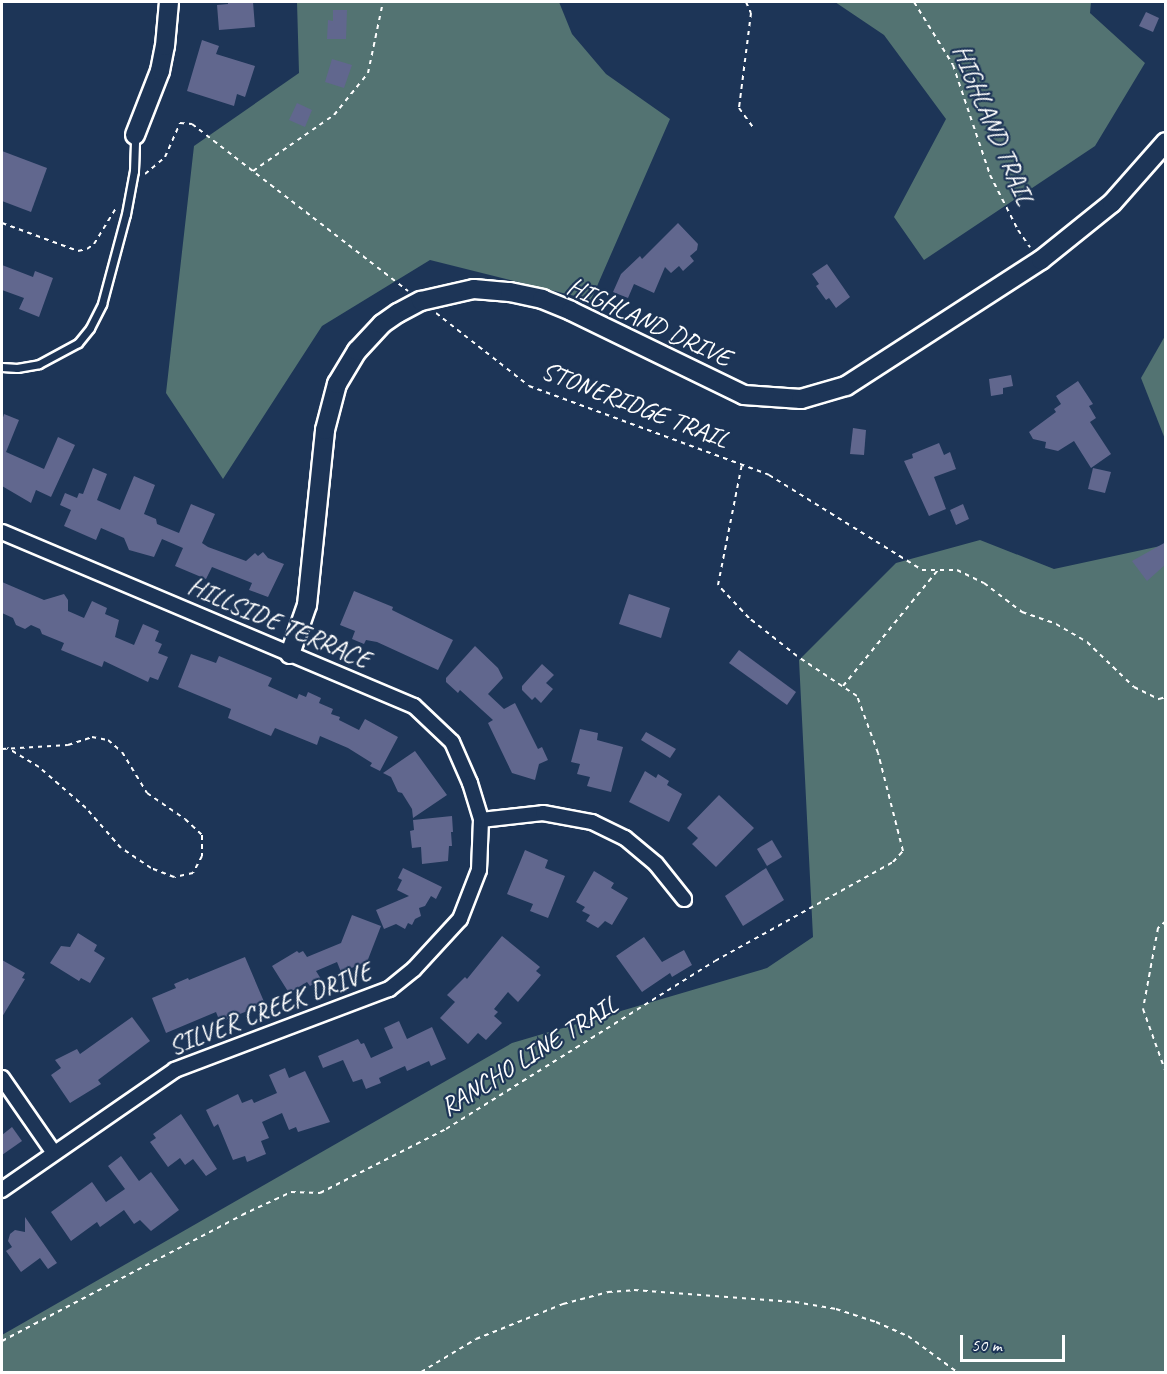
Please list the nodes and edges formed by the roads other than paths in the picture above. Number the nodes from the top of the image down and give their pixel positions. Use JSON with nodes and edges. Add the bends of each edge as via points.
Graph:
{"nodes":[{"id":1,"x":169,"y":2,"type":"edge"},
{"id":2,"x":135,"y":135,"type":"joint"},
{"id":3,"x":1166,"y":142,"type":"edge"},
{"id":4,"x":2,"y":367,"type":"edge"},
{"id":5,"x":2,"y":532,"type":"edge"},
{"id":6,"x":290,"y":654,"type":"junction"},
{"id":7,"x":481,"y":820,"type":"junction"},
{"id":8,"x":684,"y":899,"type":"dead end"},
{"id":9,"x":2,"y":1078,"type":"edge"},
{"id":10,"x":54,"y":1153,"type":"junction"},
{"id":11,"x":2,"y":1190,"type":"edge"}],
"edges":[{"from":1,"to":2,"type":"street","via":[[160,70]]},
{"from":2,"to":4,"type":"lane","via":[[130,190],[102,304],[90,328],[78,343],[39,364]]},
{"from":3,"to":6,"type":"street","name":"HIGHLAND DRIVE","via":[[1112,203],[1041,260],[846,386],[801,399],[744,395],[542,299],[510,291],[474,289],[421,301],[382,324],[357,351],[337,384],[325,430],[308,605]]},
{"from":5,"to":6,"type":"street","name":"HILLSIDE TERRACE"},
{"from":6,"to":7,"type":"street","name":"HILLSIDE TERRACE","via":[[414,706],[452,742]]},
{"from":7,"to":8,"type":"street","via":[[543,813],[592,822],[633,845],[656,864]]},
{"from":7,"to":10,"type":"street","name":"SILVER CREEK DRIVE","via":[[479,870],[460,919],[414,969],[389,989],[175,1070]]},
{"from":9,"to":10,"type":"street"},
{"from":10,"to":11,"type":"street","name":"SILVER CREEK DRIVE"}]}
